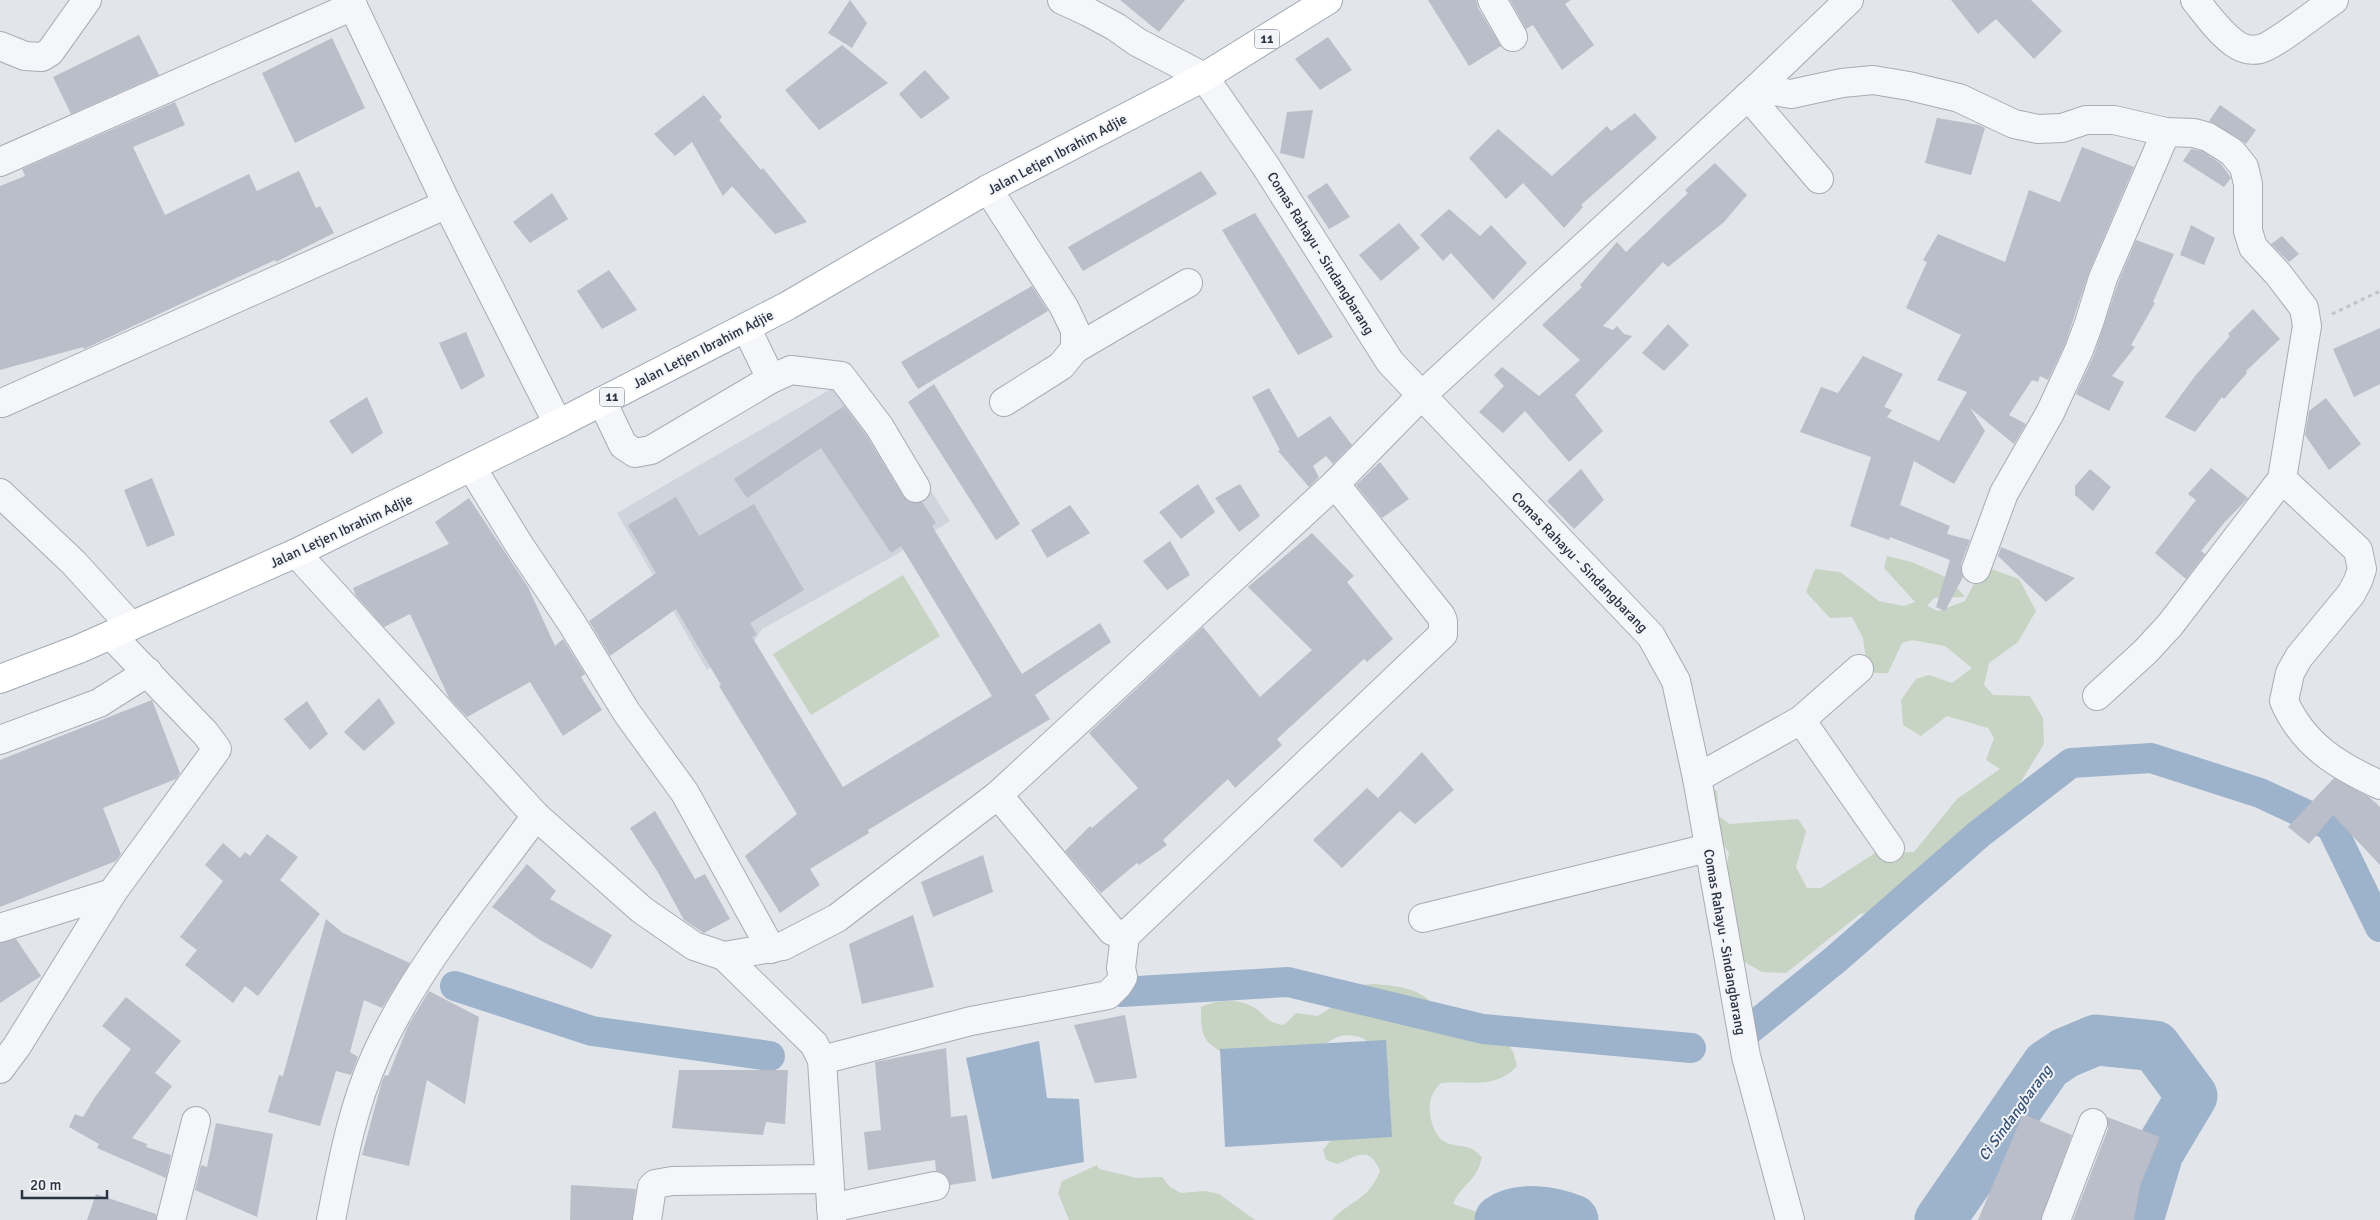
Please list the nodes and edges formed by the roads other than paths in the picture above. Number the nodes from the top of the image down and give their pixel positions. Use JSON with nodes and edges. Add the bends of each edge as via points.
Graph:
{"nodes":[{"id":1,"x":87,"y":0,"type":"edge"},
{"id":2,"x":1062,"y":0,"type":"edge"},
{"id":3,"x":1328,"y":0,"type":"edge"},
{"id":4,"x":1492,"y":0,"type":"edge"},
{"id":5,"x":1849,"y":0,"type":"edge"},
{"id":6,"x":2195,"y":0,"type":"edge"},
{"id":7,"x":2334,"y":0,"type":"edge"},
{"id":8,"x":352,"y":3,"type":"edge"},
{"id":9,"x":1513,"y":38,"type":"dead end"},
{"id":10,"x":0,"y":46,"type":"edge"},
{"id":11,"x":1204,"y":77,"type":"junction"},
{"id":12,"x":1753,"y":92,"type":"junction"},
{"id":13,"x":2166,"y":132,"type":"junction"},
{"id":14,"x":0,"y":162,"type":"edge"},
{"id":15,"x":1819,"y":179,"type":"dead end"},
{"id":16,"x":988,"y":189,"type":"junction"},
{"id":17,"x":446,"y":204,"type":"junction"},
{"id":18,"x":1188,"y":283,"type":"dead end"},
{"id":19,"x":746,"y":327,"type":"junction"},
{"id":20,"x":1075,"y":349,"type":"junction"},
{"id":21,"x":771,"y":379,"type":"junction"},
{"id":22,"x":1421,"y":396,"type":"junction"},
{"id":23,"x":602,"y":401,"type":"junction"},
{"id":24,"x":1004,"y":402,"type":"dead end"},
{"id":25,"x":2,"y":403,"type":"dead end"},
{"id":26,"x":558,"y":424,"type":"junction"},
{"id":27,"x":472,"y":468,"type":"junction"},
{"id":28,"x":2282,"y":479,"type":"junction"},
{"id":29,"x":1335,"y":484,"type":"junction"},
{"id":30,"x":916,"y":488,"type":"dead end"},
{"id":31,"x":0,"y":493,"type":"edge"},
{"id":32,"x":296,"y":553,"type":"junction"},
{"id":33,"x":1976,"y":569,"type":"dead end"},
{"id":34,"x":121,"y":631,"type":"junction"},
{"id":35,"x":1859,"y":669,"type":"dead end"},
{"id":36,"x":148,"y":672,"type":"junction"},
{"id":37,"x":0,"y":679,"type":"edge"},
{"id":38,"x":2097,"y":696,"type":"dead end"},
{"id":39,"x":1801,"y":720,"type":"junction"},
{"id":40,"x":0,"y":740,"type":"edge"},
{"id":41,"x":1697,"y":778,"type":"junction"},
{"id":42,"x":2380,"y":785,"type":"edge"},
{"id":43,"x":998,"y":795,"type":"junction"},
{"id":44,"x":536,"y":816,"type":"junction"},
{"id":45,"x":1708,"y":848,"type":"junction"},
{"id":46,"x":1890,"y":848,"type":"dead end"},
{"id":47,"x":112,"y":893,"type":"junction"},
{"id":48,"x":1423,"y":918,"type":"dead end"},
{"id":49,"x":0,"y":928,"type":"edge"},
{"id":50,"x":1125,"y":936,"type":"junction"},
{"id":51,"x":770,"y":949,"type":"junction"},
{"id":52,"x":724,"y":956,"type":"junction"},
{"id":53,"x":822,"y":1060,"type":"junction"},
{"id":54,"x":0,"y":1069,"type":"edge"},
{"id":55,"x":196,"y":1121,"type":"dead end"},
{"id":56,"x":2093,"y":1123,"type":"dead end"},
{"id":57,"x":828,"y":1179,"type":"junction"},
{"id":58,"x":935,"y":1186,"type":"dead end"},
{"id":59,"x":832,"y":1214,"type":"edge"},
{"id":60,"x":171,"y":1220,"type":"edge"},
{"id":61,"x":331,"y":1220,"type":"edge"},
{"id":62,"x":647,"y":1220,"type":"edge"},
{"id":63,"x":1790,"y":1220,"type":"edge"},
{"id":64,"x":2056,"y":1220,"type":"edge"}],
"edges":[{"from":1,"to":10,"type":"street","via":[[50,52],[42,57],[25,56]]},
{"from":2,"to":11,"type":"street"},
{"from":3,"to":11,"type":"main road","name":"Jalan Letjen Ibrahim Adjie","number":"11"},
{"from":4,"to":9,"type":"street"},
{"from":5,"to":12,"type":"street"},
{"from":6,"to":7,"type":"street","via":[[2224,34],[2248,50],[2261,49],[2273,43]]},
{"from":8,"to":14,"type":"street"},
{"from":8,"to":17,"type":"street"},
{"from":11,"to":16,"type":"main road","name":"Jalan Letjen Ibrahim Adjie","number":"11"},
{"from":11,"to":22,"type":"street","name":"Comas Rahayu - Sindangbarang","via":[[1265,165],[1390,362]]},
{"from":12,"to":13,"type":"street","via":[[1791,94],[1873,80],[1959,98],[2014,124],[2038,129],[2062,128],[2086,120],[2114,120]]},
{"from":12,"to":15,"type":"street"},
{"from":12,"to":22,"type":"street"},
{"from":13,"to":28,"type":"street","via":[[2208,137],[2239,159],[2247,176],[2248,231],[2253,247],[2304,308],[2307,326]]},
{"from":13,"to":33,"type":"street","via":[[2103,278],[2078,350],[2050,413],[2004,493]]},
{"from":16,"to":19,"type":"main road","name":"Jalan Letjen Ibrahim Adjie","number":"11"},
{"from":16,"to":20,"type":"street","via":[[1064,307],[1075,330]]},
{"from":17,"to":25,"type":"street"},
{"from":17,"to":26,"type":"street"},
{"from":18,"to":20,"type":"street"},
{"from":19,"to":21,"type":"street"},
{"from":19,"to":23,"type":"main road","name":"Jalan Letjen Ibrahim Adjie","number":"11"},
{"from":20,"to":24,"type":"street","via":[[1061,366]]},
{"from":21,"to":23,"type":"street","via":[[651,450],[635,453],[623,445]]},
{"from":21,"to":30,"type":"street","via":[[791,370],[836,375],[844,379],[879,426]]},
{"from":22,"to":29,"type":"street"},
{"from":22,"to":41,"type":"street","name":"Comas Rahayu - Sindangbarang","via":[[1651,636],[1676,681]]},
{"from":23,"to":26,"type":"main road","name":"Jalan Letjen Ibrahim Adjie","number":"11"},
{"from":26,"to":27,"type":"main road","name":"Jalan Letjen Ibrahim Adjie","number":"11"},
{"from":27,"to":32,"type":"main road","name":"Jalan Letjen Ibrahim Adjie","number":"11"},
{"from":27,"to":51,"type":"street","via":[[572,622],[626,713],[685,793]]},
{"from":28,"to":38,"type":"street","via":[[2170,625]]},
{"from":28,"to":42,"type":"street","via":[[2358,550],[2362,569],[2346,600],[2299,657],[2290,673],[2284,701],[2300,731],[2315,747],[2345,768]]},
{"from":29,"to":43,"type":"street"},
{"from":29,"to":50,"type":"street","via":[[1441,616],[1443,634]]},
{"from":31,"to":34,"type":"street","via":[[74,563]]},
{"from":32,"to":34,"type":"main road","name":"Jalan Letjen Ibrahim Adjie","number":"11"},
{"from":32,"to":44,"type":"street"},
{"from":34,"to":36,"type":"street"},
{"from":34,"to":37,"type":"main road","name":"Jalan Letjen Ibrahim Adjie","number":"11"},
{"from":35,"to":39,"type":"street"},
{"from":36,"to":40,"type":"street","via":[[98,703]]},
{"from":36,"to":47,"type":"street","via":[[217,749]]},
{"from":39,"to":41,"type":"street"},
{"from":39,"to":46,"type":"street"},
{"from":41,"to":45,"type":"street","name":"Comas Rahayu - Sindangbarang"},
{"from":43,"to":50,"type":"street","via":[[1112,931]]},
{"from":43,"to":51,"type":"street","via":[[837,918],[804,937]]},
{"from":44,"to":52,"type":"street","via":[[642,910],[694,946]]},
{"from":44,"to":61,"type":"street","via":[[399,1008],[375,1056],[358,1102]]},
{"from":45,"to":48,"type":"street"},
{"from":45,"to":63,"type":"street","name":"Comas Rahayu - Sindangbarang","via":[[1746,1056]]},
{"from":47,"to":49,"type":"street"},
{"from":47,"to":54,"type":"street"},
{"from":50,"to":53,"type":"street","via":[[1123,977],[1108,995],[970,1020]]},
{"from":51,"to":52,"type":"street"},
{"from":52,"to":53,"type":"street","via":[[814,1044]]},
{"from":53,"to":57,"type":"street","via":[[828,1122]]},
{"from":55,"to":60,"type":"street"},
{"from":56,"to":64,"type":"street"},
{"from":57,"to":59,"type":"street"},
{"from":57,"to":62,"type":"street","via":[[655,1184]]},
{"from":58,"to":59,"type":"street"}]}
